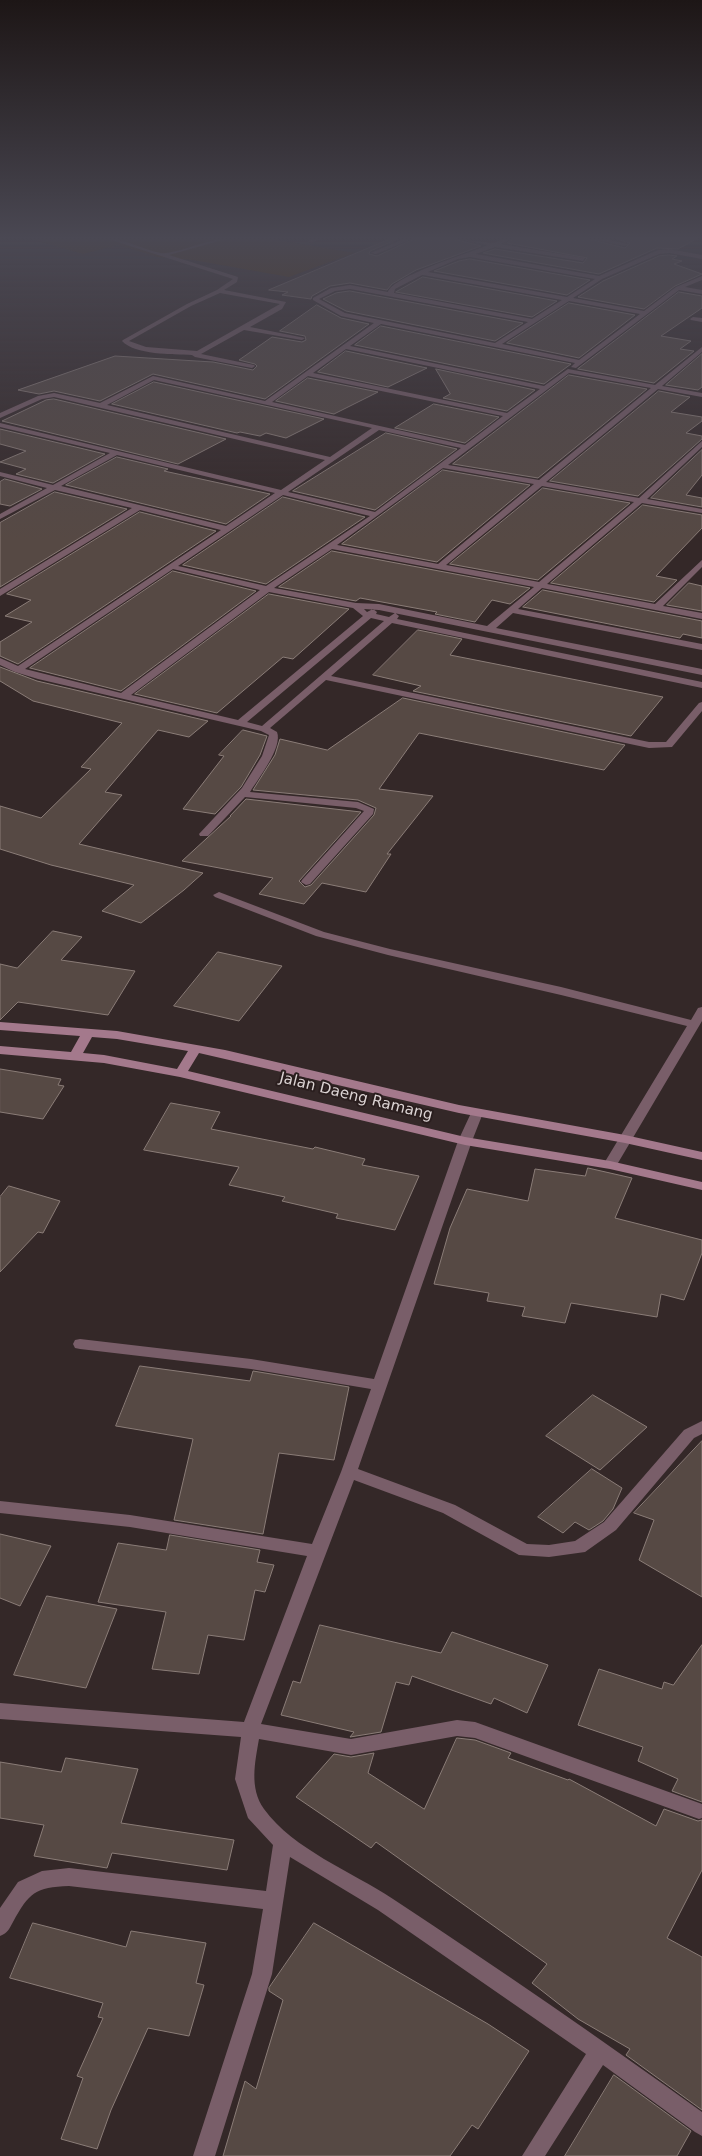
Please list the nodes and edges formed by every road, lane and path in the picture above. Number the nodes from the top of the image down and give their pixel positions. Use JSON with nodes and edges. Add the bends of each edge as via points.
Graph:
{"nodes":[{"id":1,"x":127,"y":340,"type":"edge"},
{"id":2,"x":221,"y":340,"type":"edge"},
{"id":3,"x":356,"y":340,"type":"edge"},
{"id":4,"x":470,"y":340,"type":"edge"},
{"id":5,"x":506,"y":340,"type":"edge"},
{"id":6,"x":611,"y":340,"type":"edge"},
{"id":7,"x":498,"y":345,"type":"junction"},
{"id":8,"x":344,"y":348,"type":"junction"},
{"id":9,"x":702,"y":349,"type":"edge"},
{"id":10,"x":196,"y":353,"type":"junction"},
{"id":11,"x":581,"y":362,"type":"junction"},
{"id":12,"x":252,"y":366,"type":"dead end"},
{"id":13,"x":568,"y":371,"type":"junction"},
{"id":14,"x":306,"y":374,"type":"junction"},
{"id":15,"x":656,"y":387,"type":"junction"},
{"id":16,"x":546,"y":388,"type":"junction"},
{"id":17,"x":702,"y":395,"type":"edge"},
{"id":18,"x":268,"y":402,"type":"junction"},
{"id":19,"x":102,"y":405,"type":"junction"},
{"id":20,"x":507,"y":415,"type":"junction"},
{"id":21,"x":0,"y":416,"type":"edge"},
{"id":22,"x":0,"y":425,"type":"edge"},
{"id":23,"x":379,"y":427,"type":"junction"},
{"id":24,"x":702,"y":443,"type":"edge"},
{"id":25,"x":466,"y":447,"type":"junction"},
{"id":26,"x":116,"y":453,"type":"junction"},
{"id":27,"x":330,"y":459,"type":"junction"},
{"id":28,"x":442,"y":466,"type":"junction"},
{"id":29,"x":0,"y":474,"type":"edge"},
{"id":30,"x":539,"y":482,"type":"junction"},
{"id":31,"x":54,"y":487,"type":"junction"},
{"id":32,"x":281,"y":492,"type":"junction"},
{"id":33,"x":641,"y":500,"type":"junction"},
{"id":34,"x":140,"y":508,"type":"junction"},
{"id":35,"x":702,"y":511,"type":"edge"},
{"id":36,"x":376,"y":515,"type":"junction"},
{"id":37,"x":0,"y":517,"type":"edge"},
{"id":38,"x":227,"y":529,"type":"junction"},
{"id":39,"x":330,"y":546,"type":"junction"},
{"id":40,"x":702,"y":562,"type":"edge"},
{"id":41,"x":173,"y":567,"type":"junction"},
{"id":42,"x":439,"y":567,"type":"junction"},
{"id":43,"x":539,"y":586,"type":"junction"},
{"id":44,"x":267,"y":588,"type":"junction"},
{"id":45,"x":0,"y":593,"type":"edge"},
{"id":46,"x":356,"y":606,"type":"junction"},
{"id":47,"x":378,"y":607,"type":"junction"},
{"id":48,"x":657,"y":607,"type":"junction"},
{"id":49,"x":511,"y":610,"type":"junction"},
{"id":50,"x":400,"y":612,"type":"junction"},
{"id":51,"x":368,"y":615,"type":"junction"},
{"id":52,"x":702,"y":616,"type":"edge"},
{"id":53,"x":390,"y":620,"type":"junction"},
{"id":54,"x":488,"y":630,"type":"junction"},
{"id":55,"x":702,"y":646,"type":"edge"},
{"id":56,"x":0,"y":661,"type":"edge"},
{"id":57,"x":18,"y":670,"type":"junction"},
{"id":58,"x":702,"y":672,"type":"edge"},
{"id":59,"x":325,"y":676,"type":"junction"},
{"id":60,"x":702,"y":685,"type":"edge"},
{"id":61,"x":122,"y":697,"type":"junction"},
{"id":62,"x":702,"y":705,"type":"edge"},
{"id":63,"x":239,"y":724,"type":"junction"},
{"id":64,"x":264,"y":729,"type":"junction"},
{"id":65,"x":243,"y":794,"type":"junction"},
{"id":66,"x":204,"y":834,"type":"dead end"},
{"id":67,"x":306,"y":882,"type":"dead end"},
{"id":68,"x":219,"y":895,"type":"dead end"},
{"id":69,"x":702,"y":1011,"type":"edge"},
{"id":70,"x":694,"y":1024,"type":"junction"},
{"id":71,"x":0,"y":1026,"type":"edge"},
{"id":72,"x":88,"y":1033,"type":"junction"},
{"id":73,"x":195,"y":1049,"type":"junction"},
{"id":74,"x":0,"y":1050,"type":"edge"},
{"id":75,"x":75,"y":1056,"type":"junction"},
{"id":76,"x":180,"y":1073,"type":"junction"},
{"id":77,"x":477,"y":1113,"type":"junction"},
{"id":78,"x":625,"y":1139,"type":"junction"},
{"id":79,"x":465,"y":1141,"type":"junction"},
{"id":80,"x":702,"y":1156,"type":"edge"},
{"id":81,"x":610,"y":1164,"type":"junction"},
{"id":82,"x":702,"y":1186,"type":"edge"},
{"id":83,"x":80,"y":1344,"type":"dead end"},
{"id":84,"x":379,"y":1385,"type":"junction"},
{"id":85,"x":702,"y":1427,"type":"edge"},
{"id":86,"x":349,"y":1472,"type":"junction"},
{"id":87,"x":0,"y":1507,"type":"edge"},
{"id":88,"x":317,"y":1551,"type":"junction"},
{"id":89,"x":0,"y":1711,"type":"edge"},
{"id":90,"x":250,"y":1730,"type":"junction"},
{"id":91,"x":699,"y":1811,"type":"dead end"},
{"id":92,"x":283,"y":1842,"type":"junction"},
{"id":93,"x":274,"y":1901,"type":"junction"},
{"id":94,"x":0,"y":1927,"type":"edge"},
{"id":95,"x":600,"y":2051,"type":"junction"},
{"id":96,"x":702,"y":2125,"type":"edge"},
{"id":97,"x":204,"y":2156,"type":"edge"},
{"id":98,"x":533,"y":2156,"type":"edge"}],
"edges":[{"from":1,"to":10,"type":"street","via":[[125,341],[129,345],[143,348]]},
{"from":2,"to":10,"type":"street"},
{"from":3,"to":8,"type":"street"},
{"from":4,"to":7,"type":"street"},
{"from":5,"to":7,"type":"street"},
{"from":6,"to":11,"type":"street"},
{"from":7,"to":11,"type":"street"},
{"from":8,"to":14,"type":"street"},
{"from":8,"to":16,"type":"street"},
{"from":9,"to":15,"type":"street"},
{"from":10,"to":12,"type":"street","via":[[197,357]]},
{"from":11,"to":13,"type":"street"},
{"from":13,"to":15,"type":"street"},
{"from":13,"to":16,"type":"street"},
{"from":14,"to":18,"type":"street"},
{"from":14,"to":20,"type":"street"},
{"from":15,"to":17,"type":"street"},
{"from":15,"to":30,"type":"street"},
{"from":16,"to":20,"type":"street"},
{"from":18,"to":19,"type":"street","via":[[153,378]]},
{"from":18,"to":23,"type":"street"},
{"from":19,"to":21,"type":"street","via":[[54,394],[44,395]]},
{"from":19,"to":27,"type":"street"},
{"from":20,"to":25,"type":"street"},
{"from":22,"to":26,"type":"street"},
{"from":23,"to":25,"type":"street"},
{"from":23,"to":27,"type":"street"},
{"from":24,"to":33,"type":"street"},
{"from":25,"to":28,"type":"street"},
{"from":26,"to":31,"type":"street"},
{"from":26,"to":32,"type":"street"},
{"from":27,"to":32,"type":"street"},
{"from":28,"to":30,"type":"street"},
{"from":28,"to":36,"type":"street"},
{"from":29,"to":31,"type":"street"},
{"from":30,"to":33,"type":"street"},
{"from":30,"to":42,"type":"street"},
{"from":31,"to":34,"type":"street"},
{"from":31,"to":37,"type":"street"},
{"from":32,"to":36,"type":"street"},
{"from":32,"to":38,"type":"street"},
{"from":33,"to":35,"type":"street"},
{"from":33,"to":43,"type":"street"},
{"from":34,"to":38,"type":"street"},
{"from":34,"to":45,"type":"street"},
{"from":36,"to":39,"type":"street"},
{"from":38,"to":41,"type":"street"},
{"from":39,"to":42,"type":"street"},
{"from":39,"to":44,"type":"street"},
{"from":40,"to":48,"type":"street"},
{"from":41,"to":44,"type":"street"},
{"from":41,"to":57,"type":"street"},
{"from":42,"to":43,"type":"street"},
{"from":43,"to":48,"type":"street"},
{"from":43,"to":49,"type":"street"},
{"from":44,"to":46,"type":"street"},
{"from":44,"to":61,"type":"street"},
{"from":46,"to":47,"type":"street"},
{"from":46,"to":51,"type":"street"},
{"from":47,"to":50,"type":"street"},
{"from":47,"to":51,"type":"street"},
{"from":48,"to":52,"type":"street"},
{"from":49,"to":54,"type":"street"},
{"from":49,"to":55,"type":"street"},
{"from":50,"to":53,"type":"street"},
{"from":50,"to":54,"type":"street"},
{"from":51,"to":53,"type":"street"},
{"from":51,"to":63,"type":"street"},
{"from":53,"to":59,"type":"street"},
{"from":53,"to":60,"type":"street"},
{"from":54,"to":58,"type":"street"},
{"from":56,"to":57,"type":"street"},
{"from":57,"to":61,"type":"street"},
{"from":59,"to":62,"type":"street","via":[[649,745],[668,745],[676,739]]},
{"from":59,"to":64,"type":"street"},
{"from":61,"to":63,"type":"street"},
{"from":63,"to":64,"type":"street"},
{"from":64,"to":65,"type":"street","via":[[274,734],[275,739]]},
{"from":65,"to":66,"type":"street"},
{"from":65,"to":67,"type":"street","via":[[358,805],[369,809]]},
{"from":68,"to":70,"type":"street","via":[[320,934]]},
{"from":69,"to":70,"type":"street"},
{"from":70,"to":78,"type":"street"},
{"from":71,"to":72,"type":"main road","name":"Jalan Daeng Ramang"},
{"from":72,"to":73,"type":"main road","name":"Jalan Daeng Ramang"},
{"from":72,"to":75,"type":"main road"},
{"from":73,"to":76,"type":"main road"},
{"from":73,"to":77,"type":"main road","name":"Jalan Daeng Ramang"},
{"from":74,"to":75,"type":"main road","name":"Jalan Daeng Ramang"},
{"from":75,"to":76,"type":"main road","name":"Jalan Daeng Ramang"},
{"from":76,"to":79,"type":"main road","name":"Jalan Daeng Ramang"},
{"from":77,"to":78,"type":"main road","name":"Jalan Daeng Ramang"},
{"from":77,"to":79,"type":"street"},
{"from":78,"to":80,"type":"main road","name":"Jalan Daeng Ramang"},
{"from":78,"to":81,"type":"street"},
{"from":79,"to":81,"type":"main road","name":"Jalan Daeng Ramang"},
{"from":79,"to":84,"type":"street"},
{"from":81,"to":82,"type":"main road","name":"Jalan Daeng Ramang"},
{"from":83,"to":84,"type":"street","via":[[251,1364]]},
{"from":84,"to":86,"type":"street"},
{"from":85,"to":86,"type":"street","via":[[689,1434],[610,1526],[579,1547],[549,1551],[524,1550],[449,1509]]},
{"from":86,"to":88,"type":"street"},
{"from":87,"to":88,"type":"street","via":[[130,1521]]},
{"from":88,"to":90,"type":"street"},
{"from":89,"to":90,"type":"street"},
{"from":90,"to":91,"type":"street","via":[[351,1747],[457,1728],[474,1730]]},
{"from":90,"to":92,"type":"street","via":[[244,1779],[255,1812]]},
{"from":92,"to":93,"type":"street"},
{"from":92,"to":95,"type":"street","via":[[384,1904]]},
{"from":93,"to":94,"type":"street","via":[[48,1877],[34,1881],[18,1894]]},
{"from":93,"to":97,"type":"street","via":[[262,1974]]},
{"from":95,"to":96,"type":"street"},
{"from":95,"to":98,"type":"street"}]}
